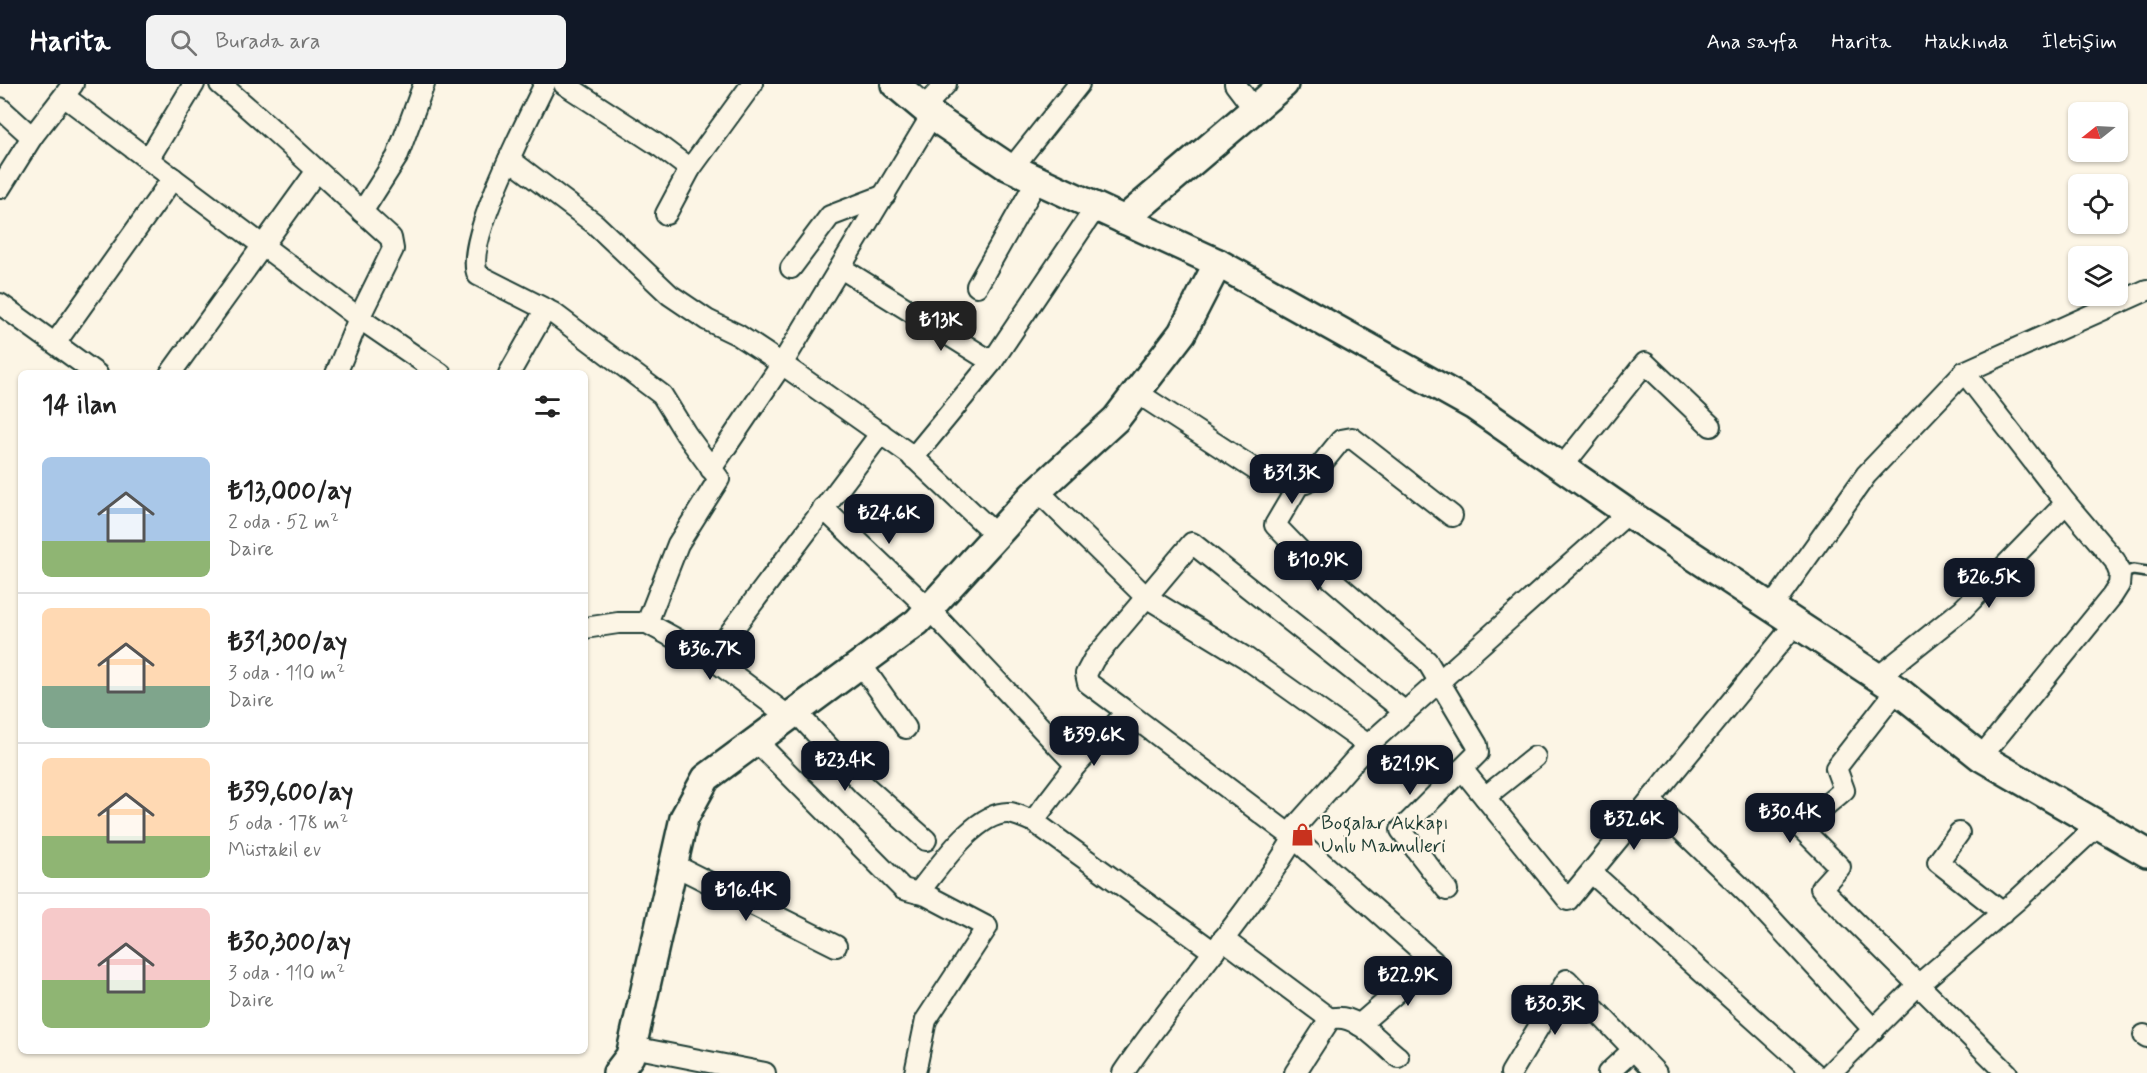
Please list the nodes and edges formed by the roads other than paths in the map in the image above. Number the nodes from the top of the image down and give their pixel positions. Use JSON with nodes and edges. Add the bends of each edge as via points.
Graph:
{"nodes":[{"id":1,"x":194,"y":84,"type":"edge"},
{"id":2,"x":220,"y":84,"type":"edge"},
{"id":3,"x":424,"y":84,"type":"edge"},
{"id":4,"x":545,"y":84,"type":"edge"},
{"id":5,"x":564,"y":84,"type":"edge"},
{"id":6,"x":752,"y":84,"type":"edge"},
{"id":7,"x":895,"y":84,"type":"edge"},
{"id":8,"x":946,"y":84,"type":"edge"},
{"id":9,"x":1079,"y":84,"type":"edge"},
{"id":10,"x":1235,"y":84,"type":"edge"},
{"id":11,"x":1284,"y":84,"type":"edge"},
{"id":12,"x":69,"y":90,"type":"edge"},
{"id":13,"x":0,"y":108,"type":"edge"},
{"id":14,"x":1254,"y":110,"type":"junction"},
{"id":15,"x":928,"y":112,"type":"junction"},
{"id":16,"x":32,"y":137,"type":"junction"},
{"id":17,"x":149,"y":158,"type":"junction"},
{"id":18,"x":509,"y":159,"type":"junction"},
{"id":19,"x":1012,"y":168,"type":"junction"},
{"id":20,"x":690,"y":170,"type":"junction"},
{"id":21,"x":316,"y":172,"type":"junction"},
{"id":22,"x":173,"y":178,"type":"junction"},
{"id":23,"x":1037,"y":180,"type":"junction"},
{"id":24,"x":0,"y":188,"type":"edge"},
{"id":25,"x":885,"y":195,"type":"junction"},
{"id":26,"x":1096,"y":207,"type":"junction"},
{"id":27,"x":362,"y":212,"type":"junction"},
{"id":28,"x":666,"y":214,"type":"dead end"},
{"id":29,"x":1124,"y":220,"type":"junction"},
{"id":30,"x":263,"y":245,"type":"junction"},
{"id":31,"x":1218,"y":263,"type":"junction"},
{"id":32,"x":790,"y":268,"type":"dead end"},
{"id":33,"x":842,"y":268,"type":"junction"},
{"id":34,"x":977,"y":286,"type":"dead end"},
{"id":35,"x":2147,"y":290,"type":"edge"},
{"id":36,"x":0,"y":304,"type":"edge"},
{"id":37,"x":546,"y":309,"type":"junction"},
{"id":38,"x":359,"y":318,"type":"junction"},
{"id":39,"x":56,"y":342,"type":"junction"},
{"id":40,"x":992,"y":362,"type":"junction"},
{"id":41,"x":782,"y":364,"type":"junction"},
{"id":42,"x":92,"y":370,"type":"edge"},
{"id":43,"x":173,"y":370,"type":"edge"},
{"id":44,"x":338,"y":370,"type":"edge"},
{"id":45,"x":435,"y":370,"type":"edge"},
{"id":46,"x":511,"y":370,"type":"edge"},
{"id":47,"x":1964,"y":372,"type":"junction"},
{"id":48,"x":1136,"y":392,"type":"junction"},
{"id":49,"x":1711,"y":426,"type":"dead end"},
{"id":50,"x":881,"y":433,"type":"junction"},
{"id":51,"x":913,"y":458,"type":"junction"},
{"id":52,"x":1562,"y":467,"type":"junction"},
{"id":53,"x":711,"y":469,"type":"junction"},
{"id":54,"x":1298,"y":486,"type":"junction"},
{"id":55,"x":1038,"y":491,"type":"junction"},
{"id":56,"x":2066,"y":503,"type":"junction"},
{"id":57,"x":823,"y":508,"type":"junction"},
{"id":58,"x":1628,"y":513,"type":"junction"},
{"id":59,"x":1452,"y":516,"type":"dead end"},
{"id":60,"x":996,"y":535,"type":"junction"},
{"id":61,"x":2147,"y":572,"type":"edge"},
{"id":62,"x":2120,"y":574,"type":"junction"},
{"id":63,"x":1146,"y":597,"type":"junction"},
{"id":64,"x":1771,"y":608,"type":"junction"},
{"id":65,"x":929,"y":609,"type":"junction"},
{"id":66,"x":647,"y":623,"type":"junction"},
{"id":67,"x":1796,"y":623,"type":"junction"},
{"id":68,"x":588,"y":628,"type":"edge"},
{"id":69,"x":711,"y":658,"type":"junction"},
{"id":70,"x":860,"y":663,"type":"junction"},
{"id":71,"x":1440,"y":682,"type":"junction"},
{"id":72,"x":1888,"y":683,"type":"junction"},
{"id":73,"x":1404,"y":711,"type":"junction"},
{"id":74,"x":1127,"y":712,"type":"junction"},
{"id":75,"x":791,"y":714,"type":"junction"},
{"id":76,"x":906,"y":728,"type":"dead end"},
{"id":77,"x":755,"y":740,"type":"junction"},
{"id":78,"x":1368,"y":745,"type":"junction"},
{"id":79,"x":1535,"y":757,"type":"dead end"},
{"id":80,"x":1982,"y":757,"type":"junction"},
{"id":81,"x":1076,"y":765,"type":"junction"},
{"id":82,"x":1462,"y":770,"type":"junction"},
{"id":83,"x":1485,"y":797,"type":"junction"},
{"id":84,"x":1651,"y":801,"type":"junction"},
{"id":85,"x":1033,"y":821,"type":"junction"},
{"id":86,"x":2097,"y":826,"type":"junction"},
{"id":87,"x":1959,"y":833,"type":"dead end"},
{"id":88,"x":1291,"y":836,"type":"junction"},
{"id":89,"x":926,"y":840,"type":"dead end"},
{"id":90,"x":2147,"y":853,"type":"edge"},
{"id":91,"x":674,"y":865,"type":"junction"},
{"id":92,"x":1592,"y":873,"type":"junction"},
{"id":93,"x":1447,"y":890,"type":"dead end"},
{"id":94,"x":918,"y":893,"type":"junction"},
{"id":95,"x":2002,"y":913,"type":"junction"},
{"id":96,"x":836,"y":946,"type":"dead end"},
{"id":97,"x":1219,"y":946,"type":"junction"},
{"id":98,"x":1918,"y":985,"type":"junction"},
{"id":99,"x":1330,"y":1019,"type":"junction"},
{"id":100,"x":1359,"y":1025,"type":"junction"},
{"id":101,"x":1874,"y":1030,"type":"junction"},
{"id":102,"x":633,"y":1047,"type":"junction"},
{"id":103,"x":1633,"y":1050,"type":"junction"},
{"id":104,"x":1398,"y":1057,"type":"dead end"},
{"id":105,"x":1840,"y":1070,"type":"edge"},
{"id":106,"x":617,"y":1073,"type":"edge"},
{"id":107,"x":761,"y":1073,"type":"edge"},
{"id":108,"x":915,"y":1073,"type":"edge"},
{"id":109,"x":1123,"y":1073,"type":"edge"},
{"id":110,"x":1294,"y":1073,"type":"edge"},
{"id":111,"x":1511,"y":1073,"type":"edge"},
{"id":112,"x":1608,"y":1073,"type":"edge"},
{"id":113,"x":1656,"y":1073,"type":"edge"},
{"id":114,"x":1814,"y":1073,"type":"edge"},
{"id":115,"x":2007,"y":1073,"type":"edge"}],
"edges":[{"from":1,"to":17,"type":"street"},
{"from":2,"to":21,"type":"street"},
{"from":3,"to":27,"type":"street","via":[[398,157]]},
{"from":4,"to":18,"type":"street"},
{"from":5,"to":20,"type":"street"},
{"from":6,"to":20,"type":"street"},
{"from":7,"to":15,"type":"main road"},
{"from":8,"to":15,"type":"street"},
{"from":9,"to":19,"type":"street"},
{"from":10,"to":14,"type":"street"},
{"from":11,"to":14,"type":"main road"},
{"from":12,"to":16,"type":"street"},
{"from":12,"to":17,"type":"street"},
{"from":13,"to":16,"type":"street"},
{"from":14,"to":29,"type":"main road"},
{"from":15,"to":19,"type":"main road"},
{"from":15,"to":25,"type":"street"},
{"from":16,"to":24,"type":"street"},
{"from":17,"to":22,"type":"street"},
{"from":18,"to":37,"type":"street","via":[[488,210],[475,268],[478,275]]},
{"from":18,"to":41,"type":"street","via":[[595,224],[670,295]]},
{"from":19,"to":23,"type":"main road"},
{"from":20,"to":28,"type":"street"},
{"from":21,"to":27,"type":"street"},
{"from":21,"to":30,"type":"street"},
{"from":22,"to":30,"type":"street"},
{"from":22,"to":39,"type":"street"},
{"from":23,"to":26,"type":"main road"},
{"from":23,"to":34,"type":"street"},
{"from":25,"to":32,"type":"street","via":[[830,216]]},
{"from":25,"to":33,"type":"street"},
{"from":26,"to":29,"type":"main road"},
{"from":26,"to":40,"type":"street"},
{"from":27,"to":38,"type":"street","via":[[391,238],[393,249]]},
{"from":29,"to":31,"type":"main road"},
{"from":30,"to":38,"type":"street"},
{"from":30,"to":43,"type":"street"},
{"from":31,"to":48,"type":"main road","via":[[1182,333]]},
{"from":31,"to":52,"type":"main road","via":[[1474,406]]},
{"from":33,"to":40,"type":"street"},
{"from":33,"to":41,"type":"street"},
{"from":35,"to":47,"type":"street"},
{"from":36,"to":39,"type":"street"},
{"from":37,"to":46,"type":"street"},
{"from":37,"to":53,"type":"street","via":[[662,395]]},
{"from":38,"to":44,"type":"street"},
{"from":38,"to":45,"type":"street"},
{"from":39,"to":42,"type":"street"},
{"from":40,"to":51,"type":"street"},
{"from":41,"to":50,"type":"street"},
{"from":41,"to":53,"type":"street"},
{"from":47,"to":56,"type":"street"},
{"from":47,"to":64,"type":"street","via":[[1866,475]]},
{"from":48,"to":54,"type":"street","via":[[1259,472]]},
{"from":48,"to":55,"type":"main road","via":[[1116,419]]},
{"from":49,"to":52,"type":"street","via":[[1645,363]]},
{"from":50,"to":51,"type":"street"},
{"from":50,"to":57,"type":"street"},
{"from":51,"to":60,"type":"street"},
{"from":52,"to":58,"type":"main road"},
{"from":53,"to":66,"type":"street","via":[[719,479],[678,544]]},
{"from":54,"to":59,"type":"street","via":[[1306,483],[1341,440],[1352,438]]},
{"from":54,"to":71,"type":"street","via":[[1275,525],[1306,557],[1427,661]]},
{"from":55,"to":60,"type":"main road"},
{"from":55,"to":63,"type":"street"},
{"from":56,"to":62,"type":"street","via":[[2115,561]]},
{"from":56,"to":72,"type":"street"},
{"from":57,"to":65,"type":"street"},
{"from":57,"to":69,"type":"street"},
{"from":58,"to":64,"type":"main road"},
{"from":58,"to":71,"type":"street"},
{"from":60,"to":65,"type":"main road"},
{"from":61,"to":62,"type":"lane","via":[[2133,570]]},
{"from":62,"to":80,"type":"street","via":[[2112,596]]},
{"from":63,"to":73,"type":"street","via":[[1192,543]]},
{"from":63,"to":74,"type":"street","via":[[1086,674],[1088,683]]},
{"from":63,"to":78,"type":"street","via":[[1246,658]]},
{"from":64,"to":67,"type":"main road"},
{"from":65,"to":70,"type":"main road"},
{"from":65,"to":81,"type":"street"},
{"from":66,"to":68,"type":"street"},
{"from":66,"to":69,"type":"street"},
{"from":67,"to":72,"type":"main road"},
{"from":67,"to":84,"type":"street"},
{"from":69,"to":75,"type":"street"},
{"from":70,"to":75,"type":"main road"},
{"from":70,"to":76,"type":"street"},
{"from":71,"to":73,"type":"street"},
{"from":71,"to":82,"type":"street","via":[[1476,745],[1478,753]]},
{"from":72,"to":80,"type":"main road"},
{"from":72,"to":98,"type":"street","via":[[1836,768],[1844,790],[1800,827],[1840,867],[1821,888]]},
{"from":73,"to":78,"type":"street"},
{"from":74,"to":81,"type":"street"},
{"from":74,"to":88,"type":"street"},
{"from":75,"to":77,"type":"main road"},
{"from":75,"to":89,"type":"street"},
{"from":77,"to":91,"type":"main road","via":[[706,778],[684,818]]},
{"from":77,"to":94,"type":"street","via":[[903,889]]},
{"from":78,"to":88,"type":"street"},
{"from":79,"to":83,"type":"street"},
{"from":80,"to":86,"type":"main road"},
{"from":81,"to":85,"type":"street"},
{"from":82,"to":83,"type":"street"},
{"from":82,"to":93,"type":"street","via":[[1401,830]]},
{"from":83,"to":92,"type":"street","via":[[1568,900]]},
{"from":84,"to":92,"type":"street"},
{"from":84,"to":101,"type":"street","via":[[1751,897]]},
{"from":85,"to":94,"type":"street","via":[[1010,813],[988,818],[972,830]]},
{"from":85,"to":97,"type":"street"},
{"from":86,"to":90,"type":"main road"},
{"from":86,"to":95,"type":"street"},
{"from":87,"to":95,"type":"street","via":[[1938,862]]},
{"from":88,"to":97,"type":"street"},
{"from":88,"to":100,"type":"street","via":[[1433,961]]},
{"from":91,"to":96,"type":"street"},
{"from":91,"to":102,"type":"main road"},
{"from":92,"to":114,"type":"street"},
{"from":94,"to":108,"type":"street","via":[[987,927],[926,1020]]},
{"from":95,"to":98,"type":"street"},
{"from":97,"to":99,"type":"street"},
{"from":97,"to":109,"type":"street","via":[[1160,1019]]},
{"from":98,"to":101,"type":"street"},
{"from":98,"to":115,"type":"street"},
{"from":99,"to":100,"type":"street","via":[[1340,1017]]},
{"from":99,"to":110,"type":"street"},
{"from":100,"to":104,"type":"street"},
{"from":101,"to":105,"type":"street"},
{"from":102,"to":106,"type":"main road"},
{"from":102,"to":107,"type":"street"},
{"from":103,"to":111,"type":"street","via":[[1568,980]]},
{"from":103,"to":112,"type":"street"},
{"from":103,"to":113,"type":"street"}]}
